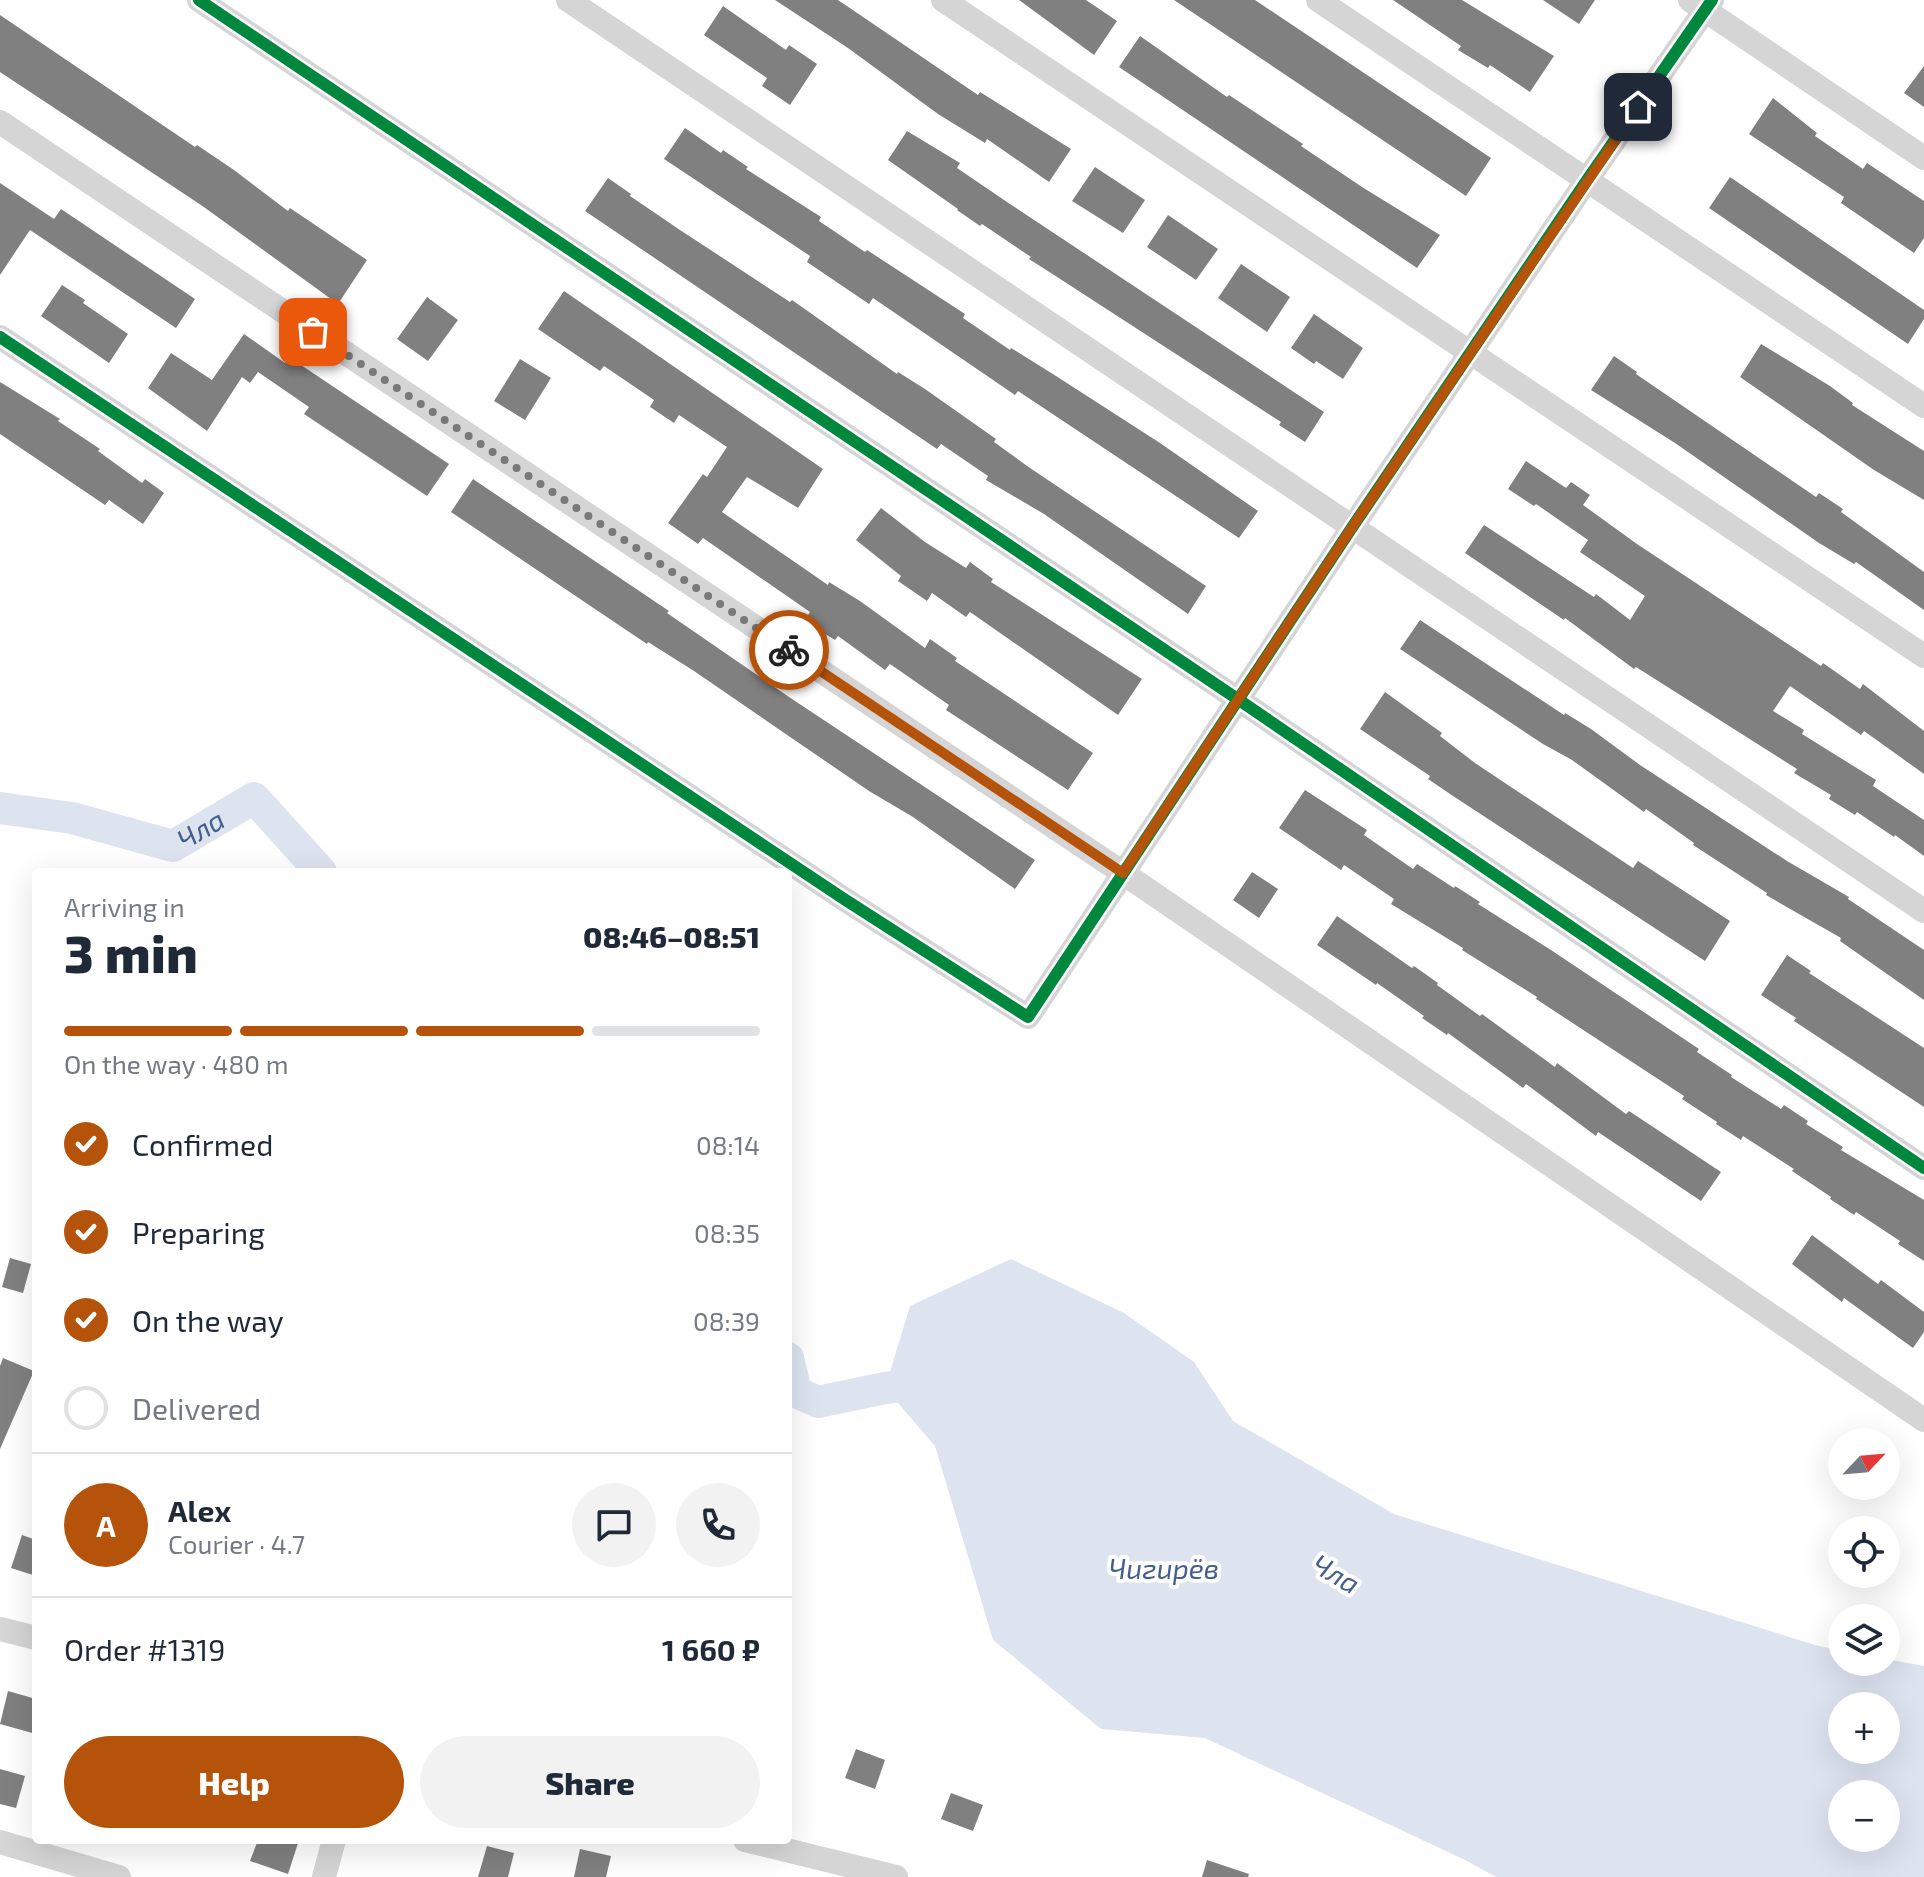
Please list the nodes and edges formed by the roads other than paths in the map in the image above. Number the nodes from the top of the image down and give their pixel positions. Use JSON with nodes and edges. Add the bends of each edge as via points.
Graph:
{"nodes":[{"id":1,"x":199,"y":0,"type":"edge"},
{"id":2,"x":568,"y":0,"type":"edge"},
{"id":3,"x":943,"y":0,"type":"edge"},
{"id":4,"x":1318,"y":0,"type":"edge"},
{"id":5,"x":1703,"y":4,"type":"edge"},
{"id":6,"x":0,"y":122,"type":"edge"},
{"id":7,"x":1924,"y":158,"type":"edge"},
{"id":8,"x":1587,"y":180,"type":"junction"},
{"id":9,"x":0,"y":337,"type":"edge"},
{"id":10,"x":1472,"y":354,"type":"junction"},
{"id":11,"x":1924,"y":406,"type":"edge"},
{"id":12,"x":1353,"y":526,"type":"junction"},
{"id":13,"x":1924,"y":656,"type":"edge"},
{"id":14,"x":1239,"y":700,"type":"junction"},
{"id":15,"x":1123,"y":873,"type":"junction"},
{"id":16,"x":1924,"y":911,"type":"edge"},
{"id":17,"x":1924,"y":1168,"type":"edge"},
{"id":18,"x":1924,"y":1420,"type":"edge"},
{"id":19,"x":0,"y":1629,"type":"edge"},
{"id":20,"x":32,"y":1637,"type":"edge"},
{"id":21,"x":0,"y":1842,"type":"edge"},
{"id":22,"x":333,"y":1844,"type":"edge"},
{"id":23,"x":761,"y":1844,"type":"edge"},
{"id":24,"x":119,"y":1877,"type":"edge"},
{"id":25,"x":324,"y":1877,"type":"edge"},
{"id":26,"x":896,"y":1877,"type":"edge"}],
"edges":[{"from":1,"to":14,"type":"street"},
{"from":2,"to":12,"type":"street"},
{"from":3,"to":10,"type":"street"},
{"from":4,"to":8,"type":"street"},
{"from":5,"to":7,"type":"street"},
{"from":5,"to":8,"type":"street"},
{"from":6,"to":15,"type":"street"},
{"from":8,"to":10,"type":"street"},
{"from":8,"to":11,"type":"street"},
{"from":9,"to":15,"type":"street","via":[[1028,1017]]},
{"from":10,"to":12,"type":"street"},
{"from":10,"to":13,"type":"street"},
{"from":12,"to":14,"type":"street"},
{"from":12,"to":16,"type":"street"},
{"from":14,"to":15,"type":"street"},
{"from":14,"to":17,"type":"street"},
{"from":15,"to":18,"type":"street"},
{"from":19,"to":20,"type":"street"},
{"from":21,"to":24,"type":"street"},
{"from":22,"to":25,"type":"street"},
{"from":23,"to":26,"type":"street"}]}
